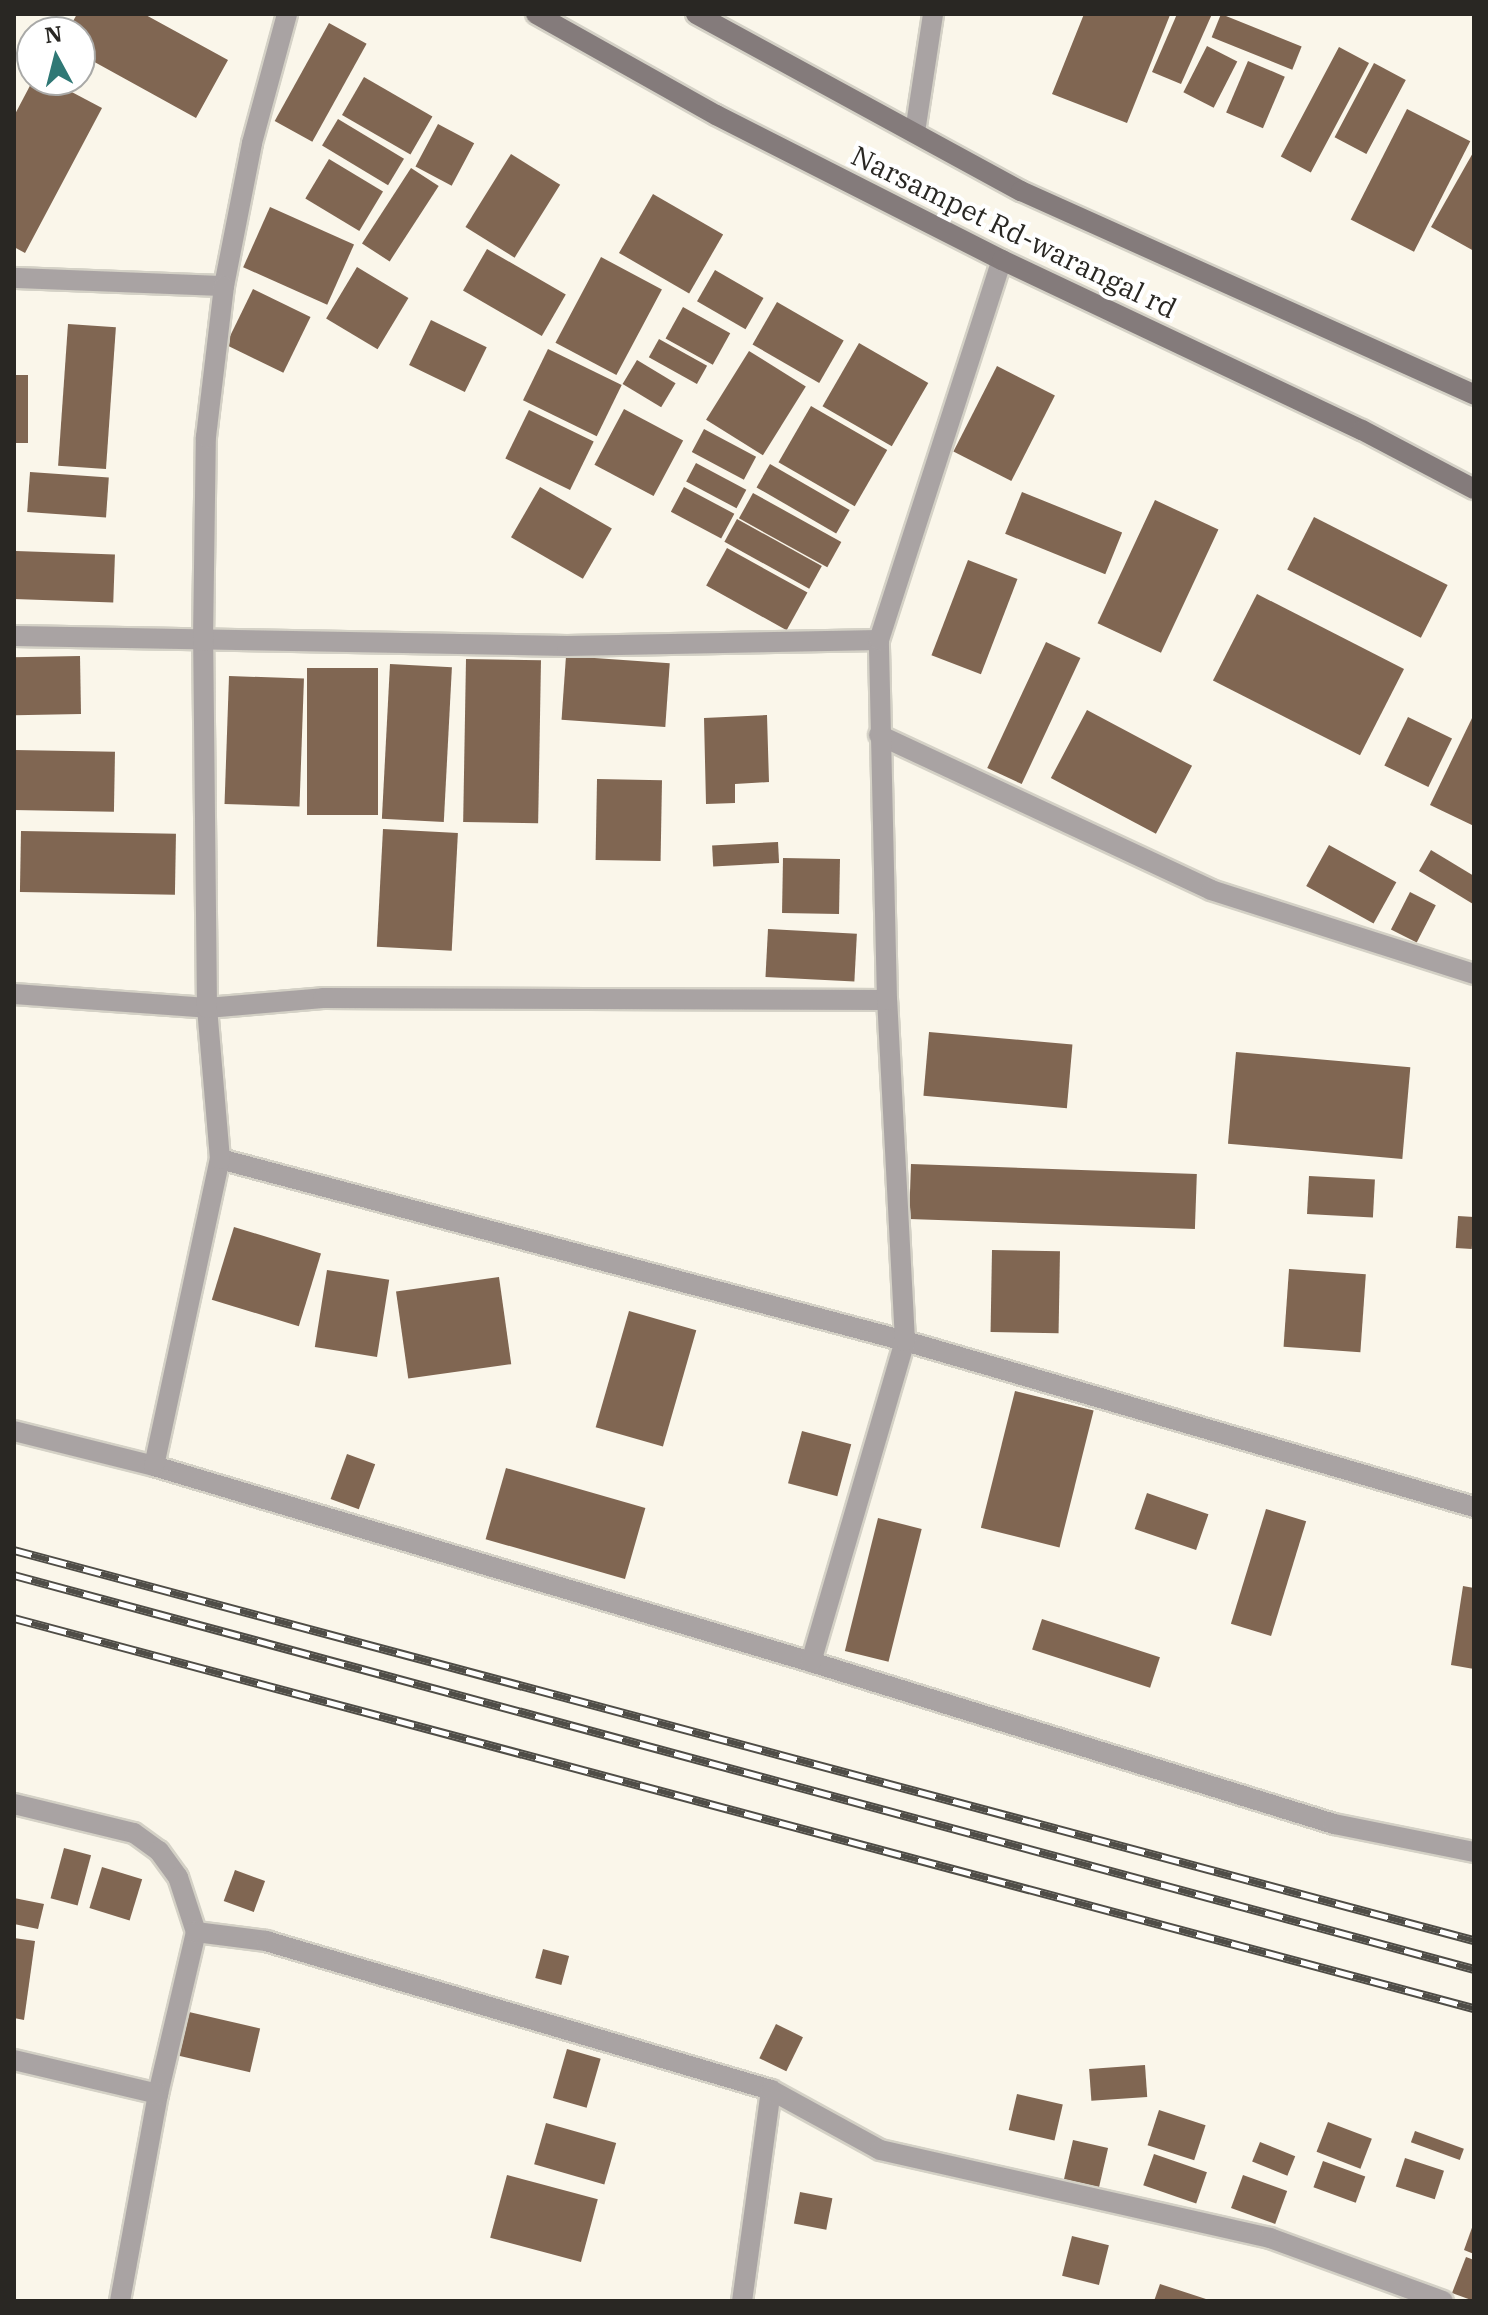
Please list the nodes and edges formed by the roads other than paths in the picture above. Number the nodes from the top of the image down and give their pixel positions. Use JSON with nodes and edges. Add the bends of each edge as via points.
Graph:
{"nodes":[{"id":1,"x":287,"y":14,"type":"edge"},
{"id":2,"x":536,"y":14,"type":"edge"},
{"id":3,"x":696,"y":14,"type":"edge"},
{"id":4,"x":933,"y":14,"type":"edge"},
{"id":5,"x":915,"y":132,"type":"junction"},
{"id":6,"x":1002,"y":260,"type":"junction"},
{"id":7,"x":14,"y":278,"type":"edge"},
{"id":8,"x":224,"y":286,"type":"junction"},
{"id":9,"x":1474,"y":395,"type":"edge"},
{"id":10,"x":1474,"y":489,"type":"edge"},
{"id":11,"x":14,"y":636,"type":"edge"},
{"id":12,"x":879,"y":640,"type":"junction"},
{"id":13,"x":203,"y":641,"type":"junction"},
{"id":14,"x":879,"y":735,"type":"junction"},
{"id":15,"x":1474,"y":974,"type":"edge"},
{"id":16,"x":14,"y":994,"type":"edge"},
{"id":17,"x":887,"y":1000,"type":"junction"},
{"id":18,"x":207,"y":1008,"type":"junction"},
{"id":19,"x":220,"y":1159,"type":"junction"},
{"id":20,"x":905,"y":1341,"type":"junction"},
{"id":21,"x":14,"y":1431,"type":"edge"},
{"id":22,"x":154,"y":1466,"type":"junction"},
{"id":23,"x":1474,"y":1507,"type":"edge"},
{"id":24,"x":811,"y":1662,"type":"junction"},
{"id":25,"x":14,"y":1804,"type":"edge"},
{"id":26,"x":1474,"y":1852,"type":"edge"},
{"id":27,"x":196,"y":1932,"type":"junction"},
{"id":28,"x":14,"y":2060,"type":"edge"},
{"id":29,"x":771,"y":2090,"type":"junction"},
{"id":30,"x":158,"y":2094,"type":"junction"},
{"id":31,"x":120,"y":2301,"type":"edge"},
{"id":32,"x":742,"y":2301,"type":"edge"},
{"id":33,"x":1443,"y":2301,"type":"edge"}],
"edges":[{"from":1,"to":8,"type":"street","via":[[252,143]]},
{"from":2,"to":6,"type":"main road","name":"Narsampet Rd-warangal rd","via":[[716,115]]},
{"from":3,"to":5,"type":"main road","name":"Narsampet Rd-warangal rd"},
{"from":4,"to":5,"type":"street"},
{"from":5,"to":9,"type":"main road","name":"Narsampet Rd-warangal rd","via":[[1021,191]]},
{"from":6,"to":10,"type":"main road","name":"Narsampet Rd-warangal rd","via":[[1362,430]]},
{"from":6,"to":12,"type":"street"},
{"from":7,"to":8,"type":"street"},
{"from":8,"to":13,"type":"street","via":[[206,437]]},
{"from":11,"to":13,"type":"street"},
{"from":12,"to":13,"type":"street","via":[[567,646]]},
{"from":12,"to":14,"type":"street"},
{"from":13,"to":18,"type":"street"},
{"from":14,"to":15,"type":"street","via":[[1211,890]]},
{"from":14,"to":17,"type":"street"},
{"from":16,"to":18,"type":"street"},
{"from":17,"to":18,"type":"street","via":[[323,998]]},
{"from":17,"to":20,"type":"street"},
{"from":18,"to":19,"type":"street"},
{"from":19,"to":20,"type":"street"},
{"from":19,"to":22,"type":"street"},
{"from":20,"to":23,"type":"street"},
{"from":20,"to":24,"type":"street"},
{"from":21,"to":22,"type":"street"},
{"from":22,"to":24,"type":"street"},
{"from":24,"to":26,"type":"street","via":[[1334,1824]]},
{"from":25,"to":27,"type":"street","via":[[134,1833],[159,1851],[178,1877]]},
{"from":27,"to":29,"type":"street","via":[[266,1941]]},
{"from":27,"to":30,"type":"street"},
{"from":28,"to":30,"type":"street"},
{"from":29,"to":32,"type":"street"},
{"from":29,"to":33,"type":"street","via":[[880,2150],[1270,2238]]},
{"from":30,"to":31,"type":"street"}]}
